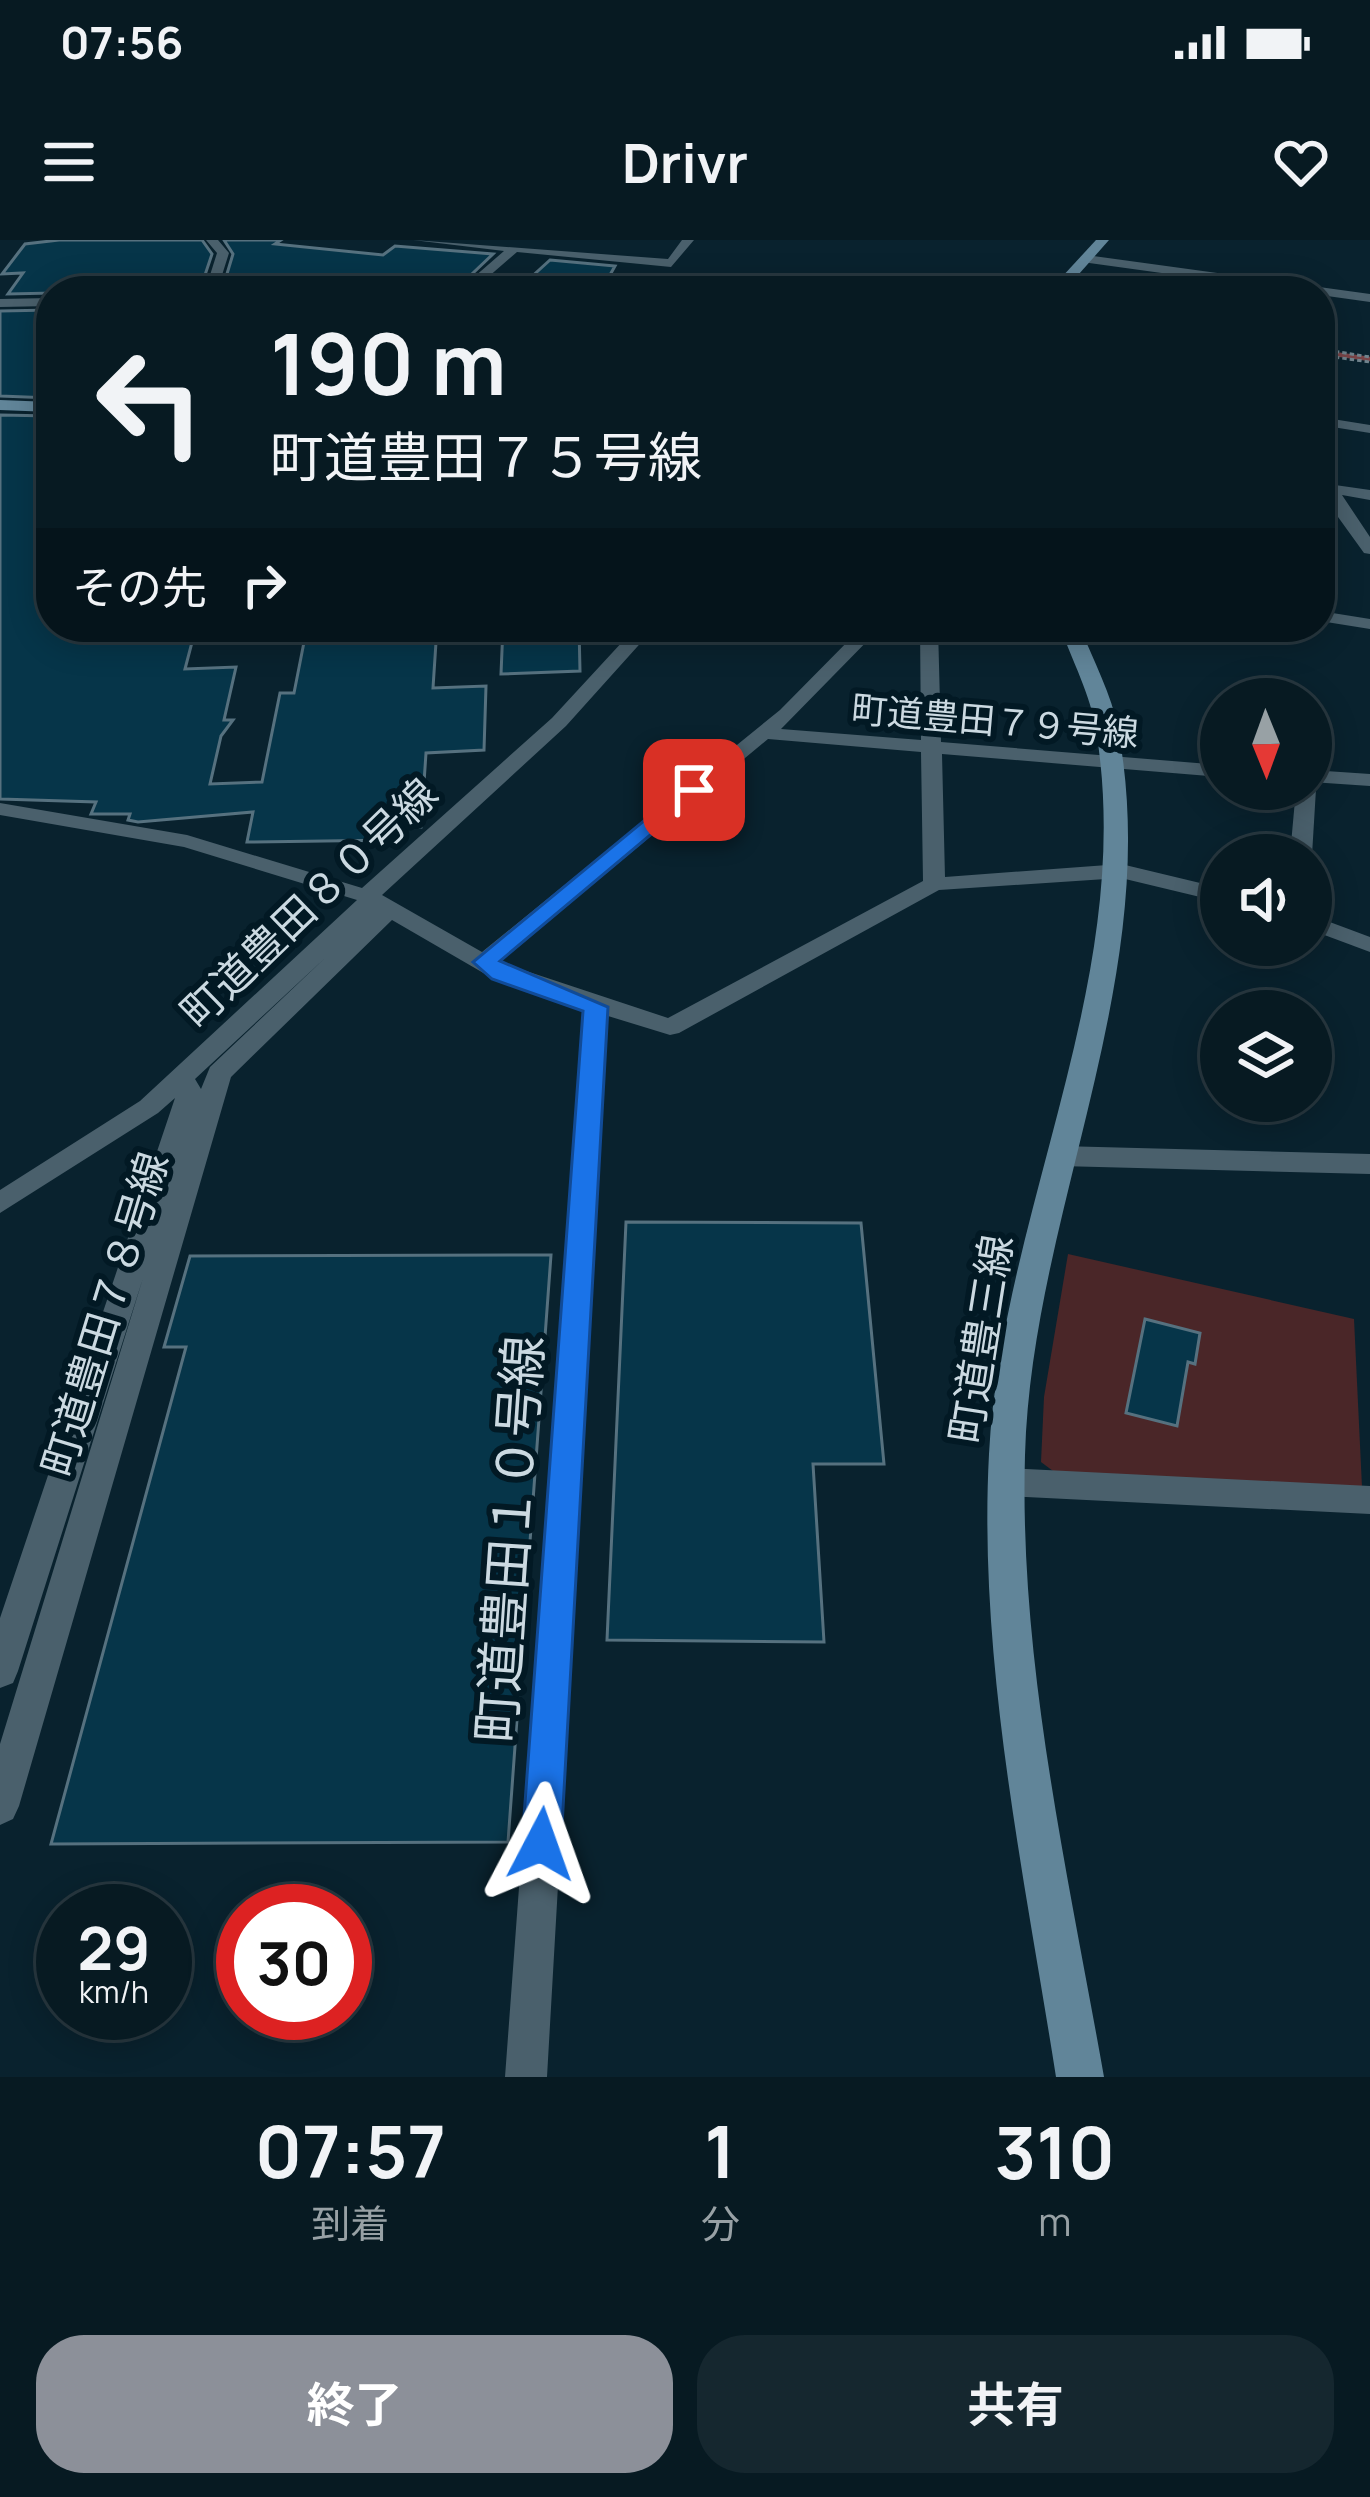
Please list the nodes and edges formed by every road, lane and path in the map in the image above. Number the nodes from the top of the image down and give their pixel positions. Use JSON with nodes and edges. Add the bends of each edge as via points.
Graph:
{"nodes":[{"id":1,"x":212,"y":240,"type":"edge"},
{"id":2,"x":419,"y":240,"type":"edge"},
{"id":3,"x":688,"y":240,"type":"edge"},
{"id":4,"x":1103,"y":240,"type":"edge"},
{"id":5,"x":513,"y":250,"type":"junction"},
{"id":6,"x":1086,"y":259,"type":"junction"},
{"id":7,"x":216,"y":276,"type":"edge"},
{"id":8,"x":482,"y":276,"type":"edge"},
{"id":9,"x":1070,"y":276,"type":"edge"},
{"id":10,"x":1210,"y":276,"type":"edge"},
{"id":11,"x":1335,"y":293,"type":"edge"},
{"id":12,"x":1370,"y":298,"type":"edge"},
{"id":13,"x":36,"y":303,"type":"edge"},
{"id":14,"x":0,"y":304,"type":"edge"},
{"id":15,"x":1335,"y":354,"type":"edge"},
{"id":16,"x":1370,"y":359,"type":"edge"},
{"id":17,"x":0,"y":405,"type":"edge"},
{"id":18,"x":36,"y":406,"type":"edge"},
{"id":19,"x":1335,"y":423,"type":"edge"},
{"id":20,"x":1370,"y":429,"type":"edge"},
{"id":21,"x":1335,"y":486,"type":"edge"},
{"id":22,"x":1370,"y":495,"type":"edge"},
{"id":23,"x":1335,"y":500,"type":"edge"},
{"id":24,"x":1370,"y":549,"type":"edge"},
{"id":25,"x":1335,"y":618,"type":"edge"},
{"id":26,"x":1370,"y":624,"type":"edge"},
{"id":27,"x":632,"y":642,"type":"edge"},
{"id":28,"x":857,"y":642,"type":"edge"},
{"id":29,"x":928,"y":642,"type":"edge"},
{"id":30,"x":1076,"y":642,"type":"edge"},
{"id":31,"x":764,"y":733,"type":"junction"},
{"id":32,"x":928,"y":748,"type":"junction"},
{"id":33,"x":1116,"y":764,"type":"junction"},
{"id":34,"x":1200,"y":770,"type":"edge"},
{"id":35,"x":1332,"y":777,"type":"edge"},
{"id":36,"x":1370,"y":780,"type":"edge"},
{"id":37,"x":0,"y":809,"type":"edge"},
{"id":38,"x":1120,"y":872,"type":"junction"},
{"id":39,"x":934,"y":884,"type":"junction"},
{"id":40,"x":1200,"y":890,"type":"edge"},
{"id":41,"x":380,"y":903,"type":"junction"},
{"id":42,"x":1332,"y":930,"type":"edge"},
{"id":43,"x":1370,"y":945,"type":"edge"},
{"id":44,"x":485,"y":962,"type":"junction"},
{"id":45,"x":596,"y":1007,"type":"junction"},
{"id":46,"x":182,"y":1078,"type":"junction"},
{"id":47,"x":1060,"y":1156,"type":"junction"},
{"id":48,"x":1370,"y":1164,"type":"edge"},
{"id":49,"x":0,"y":1203,"type":"edge"},
{"id":50,"x":1007,"y":1483,"type":"junction"},
{"id":51,"x":1370,"y":1500,"type":"edge"},
{"id":52,"x":0,"y":1670,"type":"edge"},
{"id":53,"x":0,"y":1807,"type":"edge"},
{"id":54,"x":526,"y":2077,"type":"edge"},
{"id":55,"x":1080,"y":2077,"type":"edge"}],
"edges":[{"from":1,"to":7,"type":"street","via":[[223,253]]},
{"from":2,"to":5,"type":"street"},
{"from":3,"to":5,"type":"street","via":[[671,262]]},
{"from":4,"to":6,"type":"street"},
{"from":5,"to":8,"type":"street"},
{"from":6,"to":9,"type":"street"},
{"from":6,"to":10,"type":"street"},
{"from":11,"to":12,"type":"street"},
{"from":13,"to":14,"type":"street"},
{"from":15,"to":16,"type":"path"},
{"from":17,"to":18,"type":"street"},
{"from":19,"to":20,"type":"street"},
{"from":21,"to":22,"type":"street"},
{"from":23,"to":24,"type":"street"},
{"from":25,"to":26,"type":"street"},
{"from":27,"to":41,"type":"street","name":"町道豊田８０号線","via":[[559,722],[374,886]]},
{"from":28,"to":31,"type":"street"},
{"from":29,"to":32,"type":"street"},
{"from":30,"to":33,"type":"street","name":"町道豊三線","via":[[1104,707]]},
{"from":31,"to":32,"type":"street","name":"町道豊田７９号線"},
{"from":31,"to":44,"type":"street"},
{"from":32,"to":33,"type":"street","name":"町道豊田７９号線"},
{"from":32,"to":39,"type":"street"},
{"from":33,"to":34,"type":"street","name":"町道豊田７９号線"},
{"from":33,"to":38,"type":"street","name":"町道豊三線"},
{"from":35,"to":36,"type":"street"},
{"from":37,"to":41,"type":"street","via":[[188,841]]},
{"from":38,"to":39,"type":"street"},
{"from":38,"to":40,"type":"street"},
{"from":38,"to":47,"type":"street","name":"町道豊三線"},
{"from":39,"to":45,"type":"street","via":[[670,1027]]},
{"from":41,"to":44,"type":"street"},
{"from":41,"to":46,"type":"street","name":"町道豊田８０号線"},
{"from":41,"to":53,"type":"street","name":"町道豊田７８号線","via":[[219,1073]]},
{"from":42,"to":43,"type":"street"},
{"from":44,"to":45,"type":"street"},
{"from":45,"to":54,"type":"street","name":"町道豊田１０号線"},
{"from":46,"to":49,"type":"street","name":"町道豊田８０号線"},
{"from":46,"to":52,"type":"street","via":[[190,1091]]},
{"from":47,"to":48,"type":"street"},
{"from":47,"to":50,"type":"street","name":"町道豊三線","via":[[1018,1350]]},
{"from":50,"to":51,"type":"street"},
{"from":50,"to":55,"type":"street","name":"町道豊三線","via":[[1025,1732]]}]}
